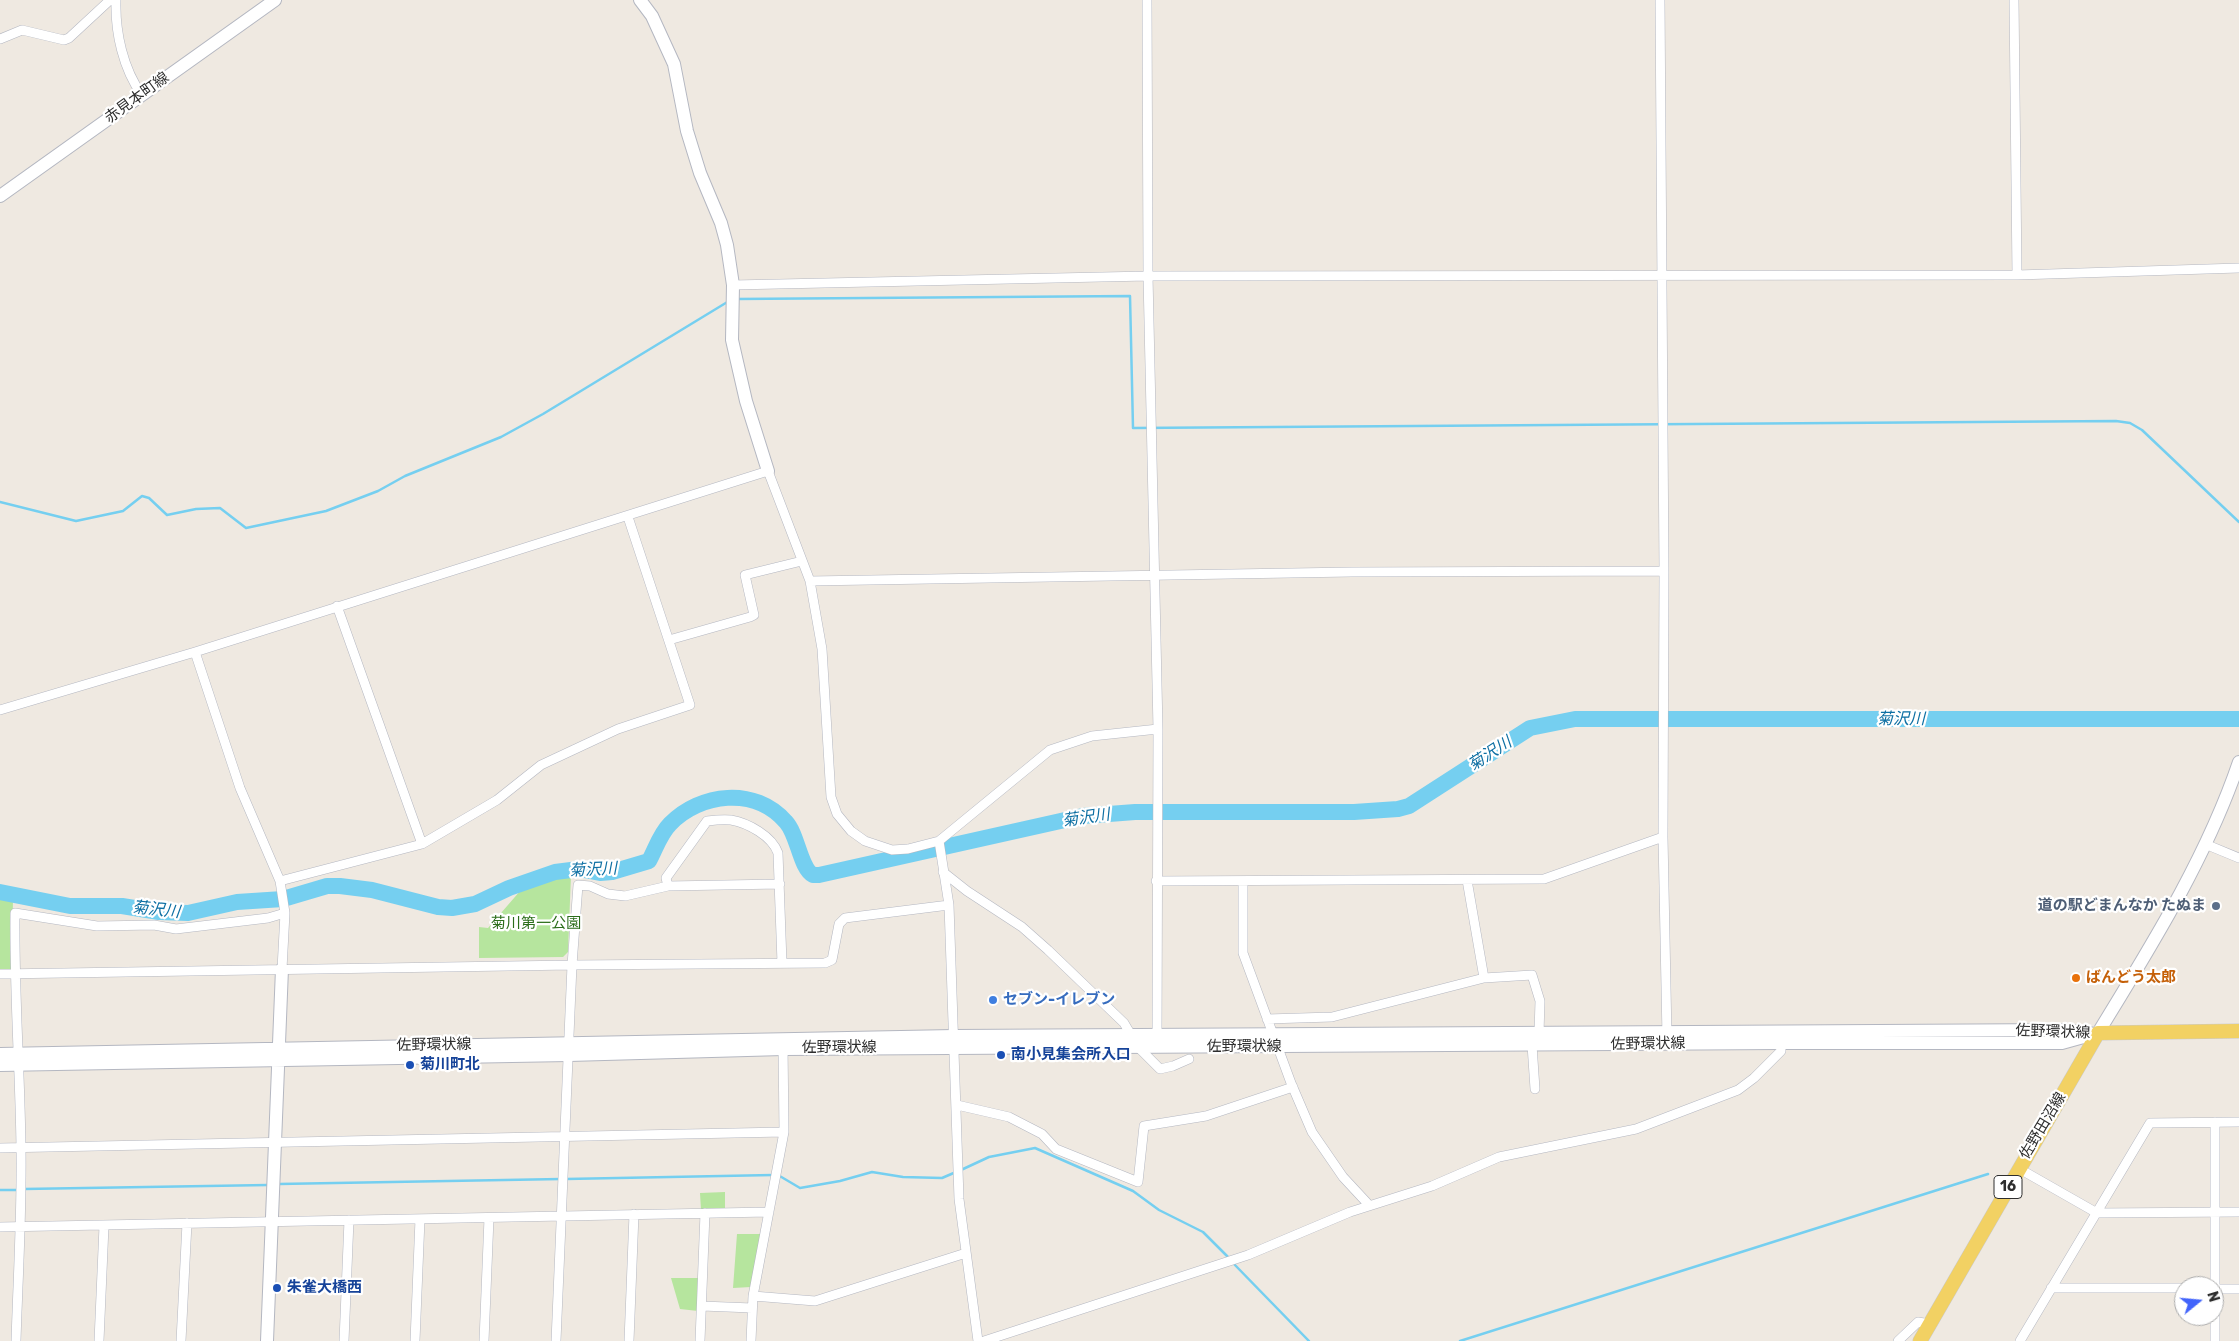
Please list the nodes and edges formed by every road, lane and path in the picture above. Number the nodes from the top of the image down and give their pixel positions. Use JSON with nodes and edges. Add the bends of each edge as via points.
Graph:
{"nodes":[{"id":1,"x":110,"y":0,"type":"edge"},
{"id":2,"x":116,"y":0,"type":"edge"},
{"id":3,"x":275,"y":0,"type":"edge"},
{"id":4,"x":640,"y":0,"type":"edge"},
{"id":5,"x":1148,"y":0,"type":"edge"},
{"id":6,"x":1660,"y":0,"type":"edge"},
{"id":7,"x":2014,"y":0,"type":"edge"},
{"id":8,"x":0,"y":39,"type":"edge"},
{"id":9,"x":142,"y":95,"type":"junction"},
{"id":10,"x":0,"y":196,"type":"edge"},
{"id":11,"x":2239,"y":268,"type":"edge"},
{"id":12,"x":2017,"y":275,"type":"junction"},
{"id":13,"x":1148,"y":276,"type":"junction"},
{"id":14,"x":1662,"y":276,"type":"junction"},
{"id":15,"x":733,"y":285,"type":"junction"},
{"id":16,"x":768,"y":471,"type":"junction"},
{"id":17,"x":628,"y":517,"type":"junction"},
{"id":18,"x":802,"y":561,"type":"junction"},
{"id":19,"x":1664,"y":571,"type":"junction"},
{"id":20,"x":1154,"y":576,"type":"junction"},
{"id":21,"x":810,"y":581,"type":"junction"},
{"id":22,"x":337,"y":606,"type":"junction"},
{"id":23,"x":668,"y":640,"type":"junction"},
{"id":24,"x":195,"y":652,"type":"junction"},
{"id":25,"x":0,"y":710,"type":"edge"},
{"id":26,"x":1158,"y":729,"type":"junction"},
{"id":27,"x":2239,"y":762,"type":"edge"},
{"id":28,"x":1663,"y":837,"type":"junction"},
{"id":29,"x":939,"y":841,"type":"junction"},
{"id":30,"x":422,"y":844,"type":"junction"},
{"id":31,"x":2206,"y":844,"type":"junction"},
{"id":32,"x":2239,"y":858,"type":"edge"},
{"id":33,"x":943,"y":872,"type":"junction"},
{"id":34,"x":1467,"y":880,"type":"junction"},
{"id":35,"x":280,"y":881,"type":"junction"},
{"id":36,"x":1156,"y":881,"type":"junction"},
{"id":37,"x":1243,"y":881,"type":"junction"},
{"id":38,"x":780,"y":884,"type":"junction"},
{"id":39,"x":668,"y":886,"type":"junction"},
{"id":40,"x":949,"y":905,"type":"junction"},
{"id":41,"x":285,"y":913,"type":"junction"},
{"id":42,"x":782,"y":963,"type":"junction"},
{"id":43,"x":572,"y":965,"type":"junction"},
{"id":44,"x":282,"y":969,"type":"junction"},
{"id":45,"x":0,"y":974,"type":"edge"},
{"id":46,"x":14,"y":974,"type":"junction"},
{"id":47,"x":1484,"y":978,"type":"junction"},
{"id":48,"x":1267,"y":1019,"type":"junction"},
{"id":49,"x":2239,"y":1031,"type":"edge"},
{"id":50,"x":2098,"y":1034,"type":"junction"},
{"id":51,"x":1130,"y":1035,"type":"junction"},
{"id":52,"x":1780,"y":1037,"type":"junction"},
{"id":53,"x":1667,"y":1038,"type":"junction"},
{"id":54,"x":1535,"y":1039,"type":"junction"},
{"id":55,"x":1157,"y":1041,"type":"junction"},
{"id":56,"x":1275,"y":1041,"type":"junction"},
{"id":57,"x":955,"y":1042,"type":"junction"},
{"id":58,"x":783,"y":1044,"type":"junction"},
{"id":59,"x":1138,"y":1047,"type":"junction"},
{"id":60,"x":569,"y":1048,"type":"junction"},
{"id":61,"x":0,"y":1054,"type":"edge"},
{"id":62,"x":280,"y":1054,"type":"junction"},
{"id":63,"x":18,"y":1059,"type":"junction"},
{"id":64,"x":1189,"y":1059,"type":"dead end"},
{"id":65,"x":0,"y":1065,"type":"edge"},
{"id":66,"x":1293,"y":1087,"type":"junction"},
{"id":67,"x":1535,"y":1090,"type":"dead end"},
{"id":68,"x":957,"y":1105,"type":"junction"},
{"id":69,"x":2215,"y":1122,"type":"junction"},
{"id":70,"x":2239,"y":1122,"type":"edge"},
{"id":71,"x":784,"y":1132,"type":"junction"},
{"id":72,"x":564,"y":1137,"type":"junction"},
{"id":73,"x":276,"y":1143,"type":"junction"},
{"id":74,"x":22,"y":1147,"type":"junction"},
{"id":75,"x":0,"y":1148,"type":"edge"},
{"id":76,"x":2018,"y":1168,"type":"junction"},
{"id":77,"x":1369,"y":1205,"type":"junction"},
{"id":78,"x":769,"y":1212,"type":"junction"},
{"id":79,"x":2215,"y":1212,"type":"junction"},
{"id":80,"x":2239,"y":1212,"type":"edge"},
{"id":81,"x":705,"y":1213,"type":"junction"},
{"id":82,"x":2097,"y":1213,"type":"junction"},
{"id":83,"x":634,"y":1214,"type":"junction"},
{"id":84,"x":561,"y":1216,"type":"junction"},
{"id":85,"x":489,"y":1218,"type":"junction"},
{"id":86,"x":420,"y":1219,"type":"junction"},
{"id":87,"x":349,"y":1220,"type":"junction"},
{"id":88,"x":272,"y":1222,"type":"junction"},
{"id":89,"x":187,"y":1223,"type":"junction"},
{"id":90,"x":104,"y":1226,"type":"junction"},
{"id":91,"x":0,"y":1227,"type":"edge"},
{"id":92,"x":21,"y":1227,"type":"junction"},
{"id":93,"x":966,"y":1253,"type":"junction"},
{"id":94,"x":2214,"y":1276,"type":"edge"},
{"id":95,"x":2051,"y":1288,"type":"junction"},
{"id":96,"x":2174,"y":1288,"type":"edge"},
{"id":97,"x":2224,"y":1289,"type":"edge"},
{"id":98,"x":2239,"y":1289,"type":"edge"},
{"id":99,"x":753,"y":1296,"type":"junction"},
{"id":100,"x":702,"y":1306,"type":"junction"},
{"id":101,"x":752,"y":1308,"type":"junction"},
{"id":102,"x":1930,"y":1324,"type":"junction"},
{"id":103,"x":2215,"y":1326,"type":"edge"},
{"id":104,"x":16,"y":1341,"type":"edge"},
{"id":105,"x":99,"y":1341,"type":"edge"},
{"id":106,"x":181,"y":1341,"type":"edge"},
{"id":107,"x":267,"y":1341,"type":"edge"},
{"id":108,"x":344,"y":1341,"type":"edge"},
{"id":109,"x":415,"y":1341,"type":"edge"},
{"id":110,"x":484,"y":1341,"type":"edge"},
{"id":111,"x":556,"y":1341,"type":"edge"},
{"id":112,"x":629,"y":1341,"type":"edge"},
{"id":113,"x":700,"y":1341,"type":"edge"},
{"id":114,"x":751,"y":1341,"type":"edge"},
{"id":115,"x":978,"y":1341,"type":"edge"},
{"id":116,"x":984,"y":1341,"type":"edge"},
{"id":117,"x":1898,"y":1341,"type":"edge"},
{"id":118,"x":1920,"y":1341,"type":"edge"},
{"id":119,"x":2020,"y":1341,"type":"edge"},
{"id":120,"x":2215,"y":1341,"type":"edge"}],
"edges":[{"from":1,"to":8,"type":"street","via":[[64,40],[22,30]]},
{"from":2,"to":9,"type":"street","via":[[115,19],[127,69]]},
{"from":3,"to":9,"type":"main road","name":"赤見本町線"},
{"from":4,"to":15,"type":"main road","via":[[652,16],[674,64],[687,131],[721,223]]},
{"from":5,"to":13,"type":"street"},
{"from":6,"to":14,"type":"street"},
{"from":7,"to":12,"type":"street"},
{"from":9,"to":10,"type":"main road","name":"赤見本町線"},
{"from":11,"to":12,"type":"street"},
{"from":12,"to":14,"type":"street"},
{"from":13,"to":14,"type":"street"},
{"from":13,"to":15,"type":"street"},
{"from":13,"to":20,"type":"street"},
{"from":14,"to":19,"type":"street"},
{"from":15,"to":16,"type":"main road","via":[[732,340],[746,401]]},
{"from":16,"to":17,"type":"street"},
{"from":16,"to":18,"type":"street"},
{"from":17,"to":22,"type":"street"},
{"from":17,"to":23,"type":"street"},
{"from":18,"to":21,"type":"street"},
{"from":18,"to":23,"type":"street","via":[[745,575],[754,615]]},
{"from":19,"to":20,"type":"street"},
{"from":19,"to":28,"type":"street"},
{"from":20,"to":21,"type":"street"},
{"from":20,"to":26,"type":"street"},
{"from":21,"to":29,"type":"street","via":[[822,649],[832,797],[837,814],[850,830],[876,846],[908,849]]},
{"from":22,"to":24,"type":"street"},
{"from":22,"to":30,"type":"street"},
{"from":23,"to":30,"type":"street","via":[[690,705],[618,729],[541,765],[496,800]]},
{"from":24,"to":25,"type":"street"},
{"from":24,"to":35,"type":"street","via":[[240,788]]},
{"from":26,"to":29,"type":"street","via":[[1092,736],[1050,750]]},
{"from":26,"to":36,"type":"street"},
{"from":27,"to":31,"type":"main road"},
{"from":28,"to":34,"type":"street","via":[[1544,879]]},
{"from":28,"to":53,"type":"street"},
{"from":29,"to":33,"type":"street"},
{"from":30,"to":35,"type":"street"},
{"from":31,"to":32,"type":"street"},
{"from":31,"to":50,"type":"main road"},
{"from":33,"to":40,"type":"street"},
{"from":33,"to":51,"type":"street","via":[[1022,927],[1124,1022]]},
{"from":34,"to":37,"type":"street"},
{"from":34,"to":47,"type":"street"},
{"from":35,"to":41,"type":"street"},
{"from":36,"to":37,"type":"street"},
{"from":36,"to":55,"type":"street"},
{"from":37,"to":48,"type":"street","via":[[1243,953]]},
{"from":38,"to":39,"type":"street"},
{"from":38,"to":39,"type":"street","via":[[776,846],[760,832],[728,819],[707,821],[666,878]]},
{"from":38,"to":42,"type":"street"},
{"from":39,"to":43,"type":"street","via":[[625,896],[578,885]]},
{"from":40,"to":42,"type":"street","via":[[845,918],[839,924],[830,962]]},
{"from":40,"to":57,"type":"street"},
{"from":41,"to":44,"type":"street"},
{"from":41,"to":46,"type":"street","via":[[176,929],[154,925],[98,926],[15,913]]},
{"from":42,"to":43,"type":"street"},
{"from":43,"to":44,"type":"street"},
{"from":43,"to":60,"type":"street"},
{"from":44,"to":46,"type":"street"},
{"from":44,"to":62,"type":"main road"},
{"from":45,"to":46,"type":"street"},
{"from":46,"to":63,"type":"street"},
{"from":47,"to":48,"type":"street","via":[[1332,1016]]},
{"from":47,"to":54,"type":"street","via":[[1532,976],[1540,1001]]},
{"from":48,"to":56,"type":"street"},
{"from":49,"to":50,"type":"main road"},
{"from":50,"to":52,"type":"main road","name":"佐野環状線","via":[[2062,1043]]},
{"from":50,"to":76,"type":"main road","name":"佐野田沼線","number":"16"},
{"from":51,"to":55,"type":"main road","name":"佐野環状線"},
{"from":51,"to":57,"type":"main road","name":"佐野環状線"},
{"from":51,"to":59,"type":"street"},
{"from":52,"to":53,"type":"main road","name":"佐野環状線"},
{"from":52,"to":77,"type":"street","via":[[1781,1051],[1744,1086],[1695,1108],[1636,1130],[1498,1156],[1432,1186]]},
{"from":53,"to":54,"type":"main road","name":"佐野環状線"},
{"from":54,"to":56,"type":"main road","name":"佐野環状線"},
{"from":54,"to":67,"type":"street"},
{"from":55,"to":56,"type":"main road","name":"佐野環状線"},
{"from":55,"to":59,"type":"main road","name":"佐野環状線"},
{"from":56,"to":66,"type":"street"},
{"from":57,"to":58,"type":"main road","name":"佐野環状線"},
{"from":57,"to":59,"type":"main road","name":"佐野環状線"},
{"from":57,"to":68,"type":"street"},
{"from":58,"to":60,"type":"main road","name":"佐野環状線"},
{"from":58,"to":71,"type":"street"},
{"from":59,"to":64,"type":"street","via":[[1160,1070]]},
{"from":60,"to":62,"type":"main road","name":"佐野環状線"},
{"from":60,"to":72,"type":"street"},
{"from":61,"to":63,"type":"main road","name":"佐野環状線"},
{"from":62,"to":63,"type":"main road","name":"佐野環状線"},
{"from":62,"to":73,"type":"main road"},
{"from":63,"to":65,"type":"main road","name":"佐野環状線"},
{"from":63,"to":74,"type":"street"},
{"from":66,"to":68,"type":"street","via":[[1206,1116],[1144,1126],[1138,1182],[1056,1150],[1042,1134],[1009,1117]]},
{"from":66,"to":77,"type":"street","via":[[1312,1132],[1343,1177]]},
{"from":68,"to":93,"type":"street","via":[[956,1169]]},
{"from":69,"to":70,"type":"street"},
{"from":69,"to":79,"type":"street"},
{"from":69,"to":82,"type":"street","via":[[2150,1123]]},
{"from":71,"to":72,"type":"street"},
{"from":71,"to":78,"type":"street"},
{"from":72,"to":73,"type":"street"},
{"from":72,"to":84,"type":"street"},
{"from":73,"to":74,"type":"street"},
{"from":73,"to":88,"type":"main road"},
{"from":74,"to":75,"type":"street"},
{"from":74,"to":92,"type":"street"},
{"from":76,"to":82,"type":"street"},
{"from":76,"to":102,"type":"main road","name":"佐野田沼線","number":"16"},
{"from":77,"to":116,"type":"street","via":[[1248,1255]]},
{"from":78,"to":81,"type":"street"},
{"from":78,"to":99,"type":"street"},
{"from":79,"to":80,"type":"street"},
{"from":79,"to":82,"type":"street"},
{"from":79,"to":94,"type":"street"},
{"from":81,"to":83,"type":"street"},
{"from":81,"to":100,"type":"street"},
{"from":82,"to":95,"type":"street"},
{"from":83,"to":84,"type":"street"},
{"from":83,"to":112,"type":"street"},
{"from":84,"to":85,"type":"street"},
{"from":84,"to":111,"type":"street"},
{"from":85,"to":86,"type":"street"},
{"from":85,"to":110,"type":"street"},
{"from":86,"to":87,"type":"street"},
{"from":86,"to":109,"type":"street"},
{"from":87,"to":88,"type":"street"},
{"from":87,"to":108,"type":"street"},
{"from":88,"to":89,"type":"street"},
{"from":88,"to":107,"type":"main road"},
{"from":89,"to":90,"type":"street"},
{"from":89,"to":106,"type":"street"},
{"from":90,"to":92,"type":"street"},
{"from":90,"to":105,"type":"street"},
{"from":91,"to":92,"type":"street"},
{"from":92,"to":104,"type":"street"},
{"from":93,"to":99,"type":"street","via":[[815,1301]]},
{"from":93,"to":115,"type":"street"},
{"from":95,"to":96,"type":"street"},
{"from":95,"to":119,"type":"street"},
{"from":97,"to":98,"type":"street"},
{"from":99,"to":101,"type":"street"},
{"from":100,"to":101,"type":"street"},
{"from":100,"to":113,"type":"street"},
{"from":101,"to":114,"type":"street"},
{"from":102,"to":117,"type":"street","via":[[1918,1322]]},
{"from":102,"to":118,"type":"main road","name":"佐野田沼線","number":"16"},
{"from":103,"to":120,"type":"street"}]}
